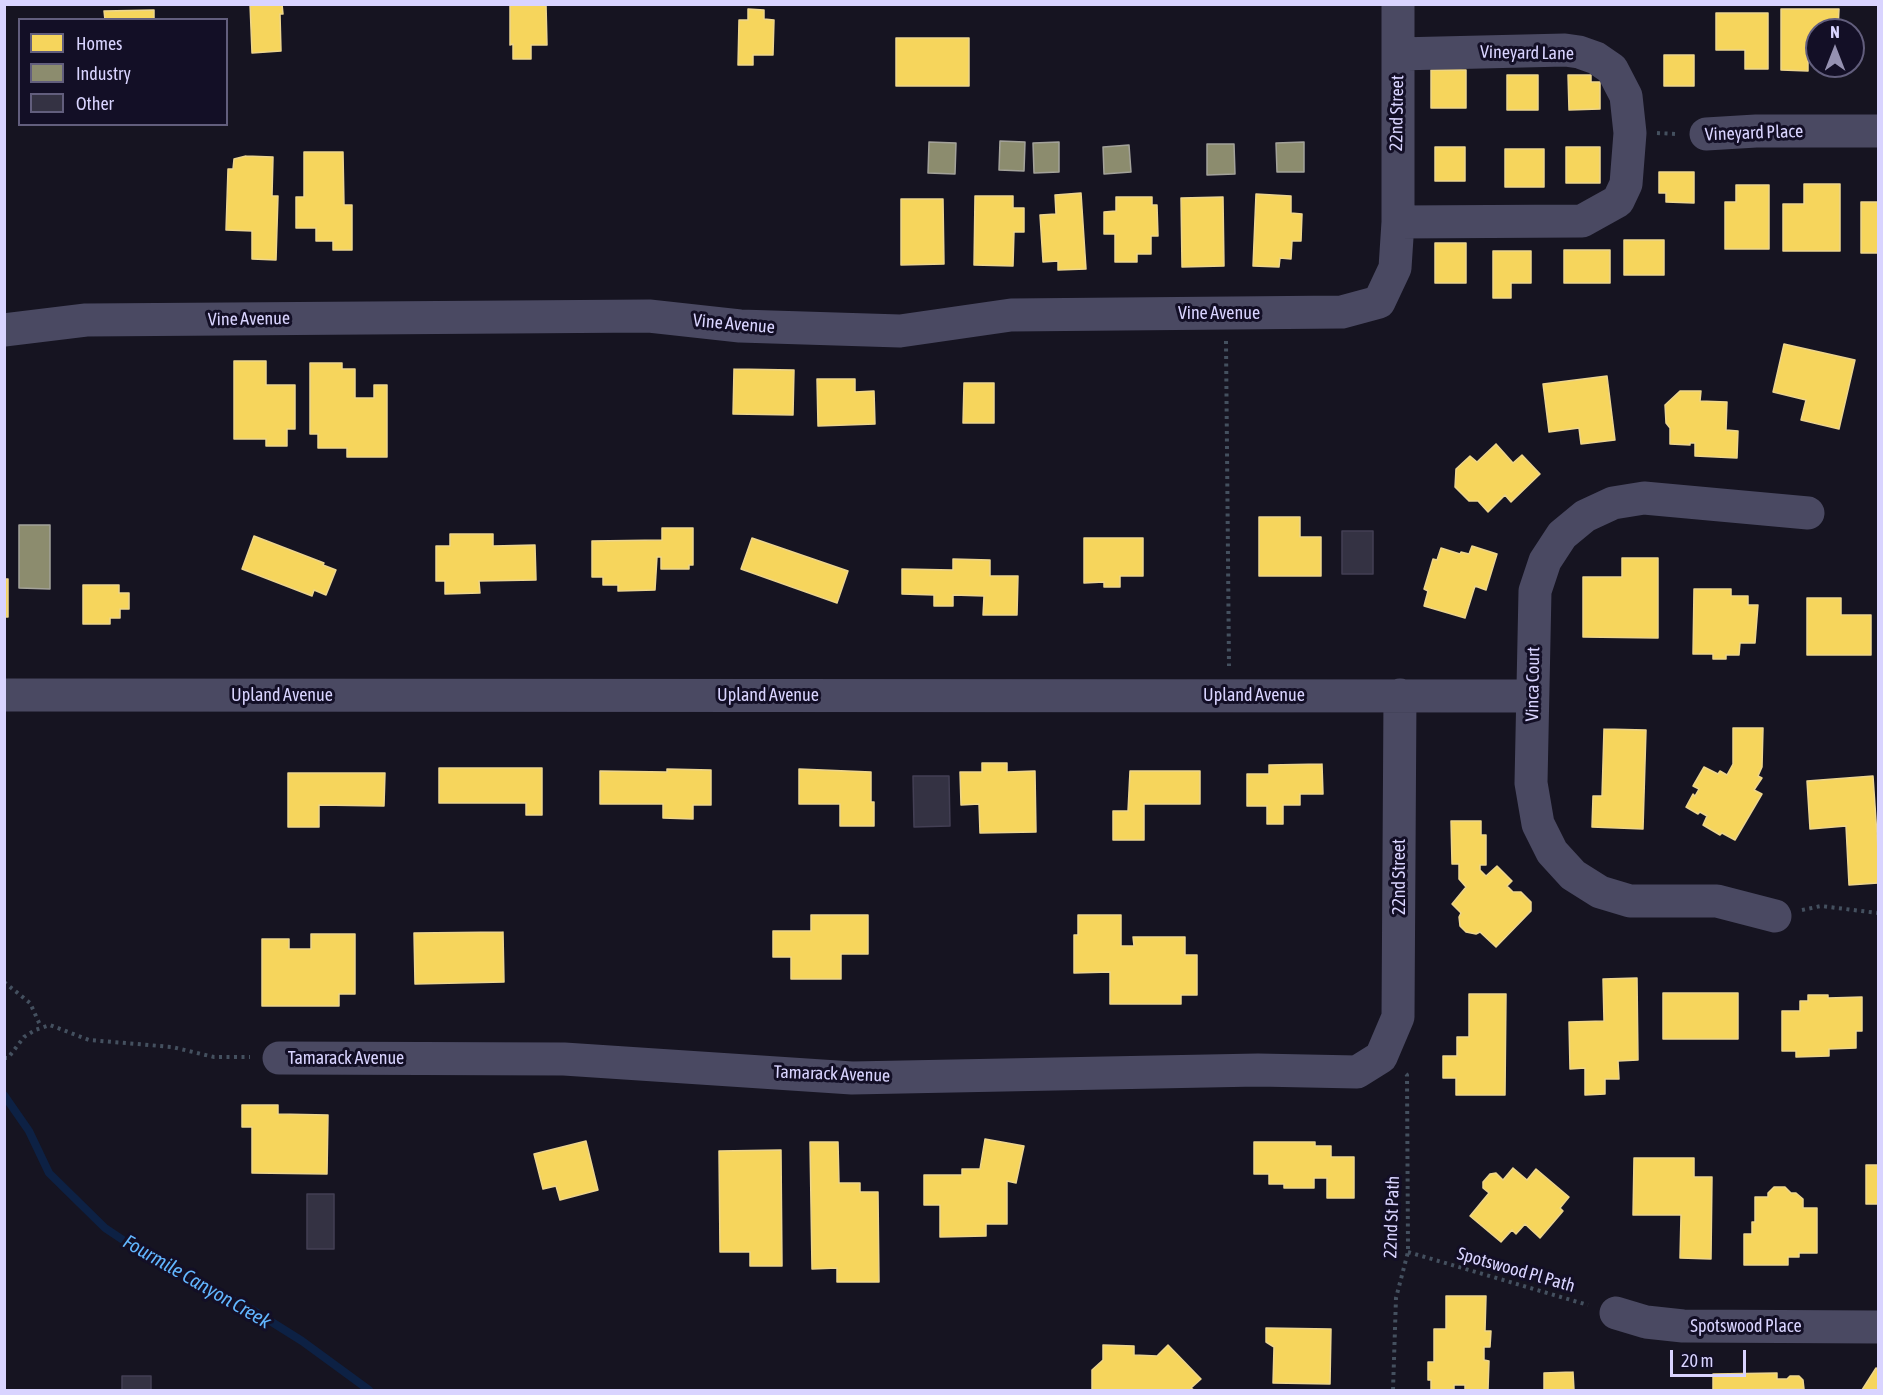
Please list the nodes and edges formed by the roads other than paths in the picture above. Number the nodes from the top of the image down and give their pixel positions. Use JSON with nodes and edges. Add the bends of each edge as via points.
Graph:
{"nodes":[{"id":1,"x":1398,"y":4,"type":"edge"},
{"id":2,"x":1398,"y":54,"type":"junction"},
{"id":3,"x":1878,"y":131,"type":"edge"},
{"id":4,"x":1706,"y":134,"type":"road end"},
{"id":5,"x":1398,"y":222,"type":"junction"},
{"id":6,"x":4,"y":330,"type":"edge"},
{"id":7,"x":1808,"y":513,"type":"dead end"},
{"id":8,"x":4,"y":695,"type":"edge"},
{"id":9,"x":1400,"y":695,"type":"junction"},
{"id":10,"x":1532,"y":696,"type":"junction"},
{"id":11,"x":1775,"y":916,"type":"road end"},
{"id":12,"x":1381,"y":1057,"type":"joint"},
{"id":13,"x":279,"y":1058,"type":"road end"},
{"id":14,"x":1616,"y":1313,"type":"road end"},
{"id":15,"x":1878,"y":1327,"type":"edge"}],
"edges":[{"from":1,"to":2,"type":"street","name":"22nd Street"},
{"from":2,"to":5,"type":"street","name":"22nd Street"},
{"from":2,"to":5,"type":"street","name":"Vineyard Lane","via":[[1579,52],[1612,69],[1626,96],[1630,133],[1626,184],[1618,201],[1582,221]]},
{"from":3,"to":4,"type":"street","name":"Vineyard Place"},
{"from":5,"to":6,"type":"street","name":"Vine Avenue","via":[[1395,268],[1379,302],[1342,312],[1011,315],[900,331],[740,326],[649,316],[86,320]]},
{"from":7,"to":10,"type":"street","name":"Vinca Court","via":[[1644,498],[1613,503],[1586,516],[1562,535],[1545,561],[1535,591]]},
{"from":8,"to":9,"type":"street","name":"Upland Avenue"},
{"from":9,"to":10,"type":"street","name":"Upland Avenue"},
{"from":9,"to":12,"type":"street","name":"22nd Street","via":[[1398,1017]]},
{"from":10,"to":11,"type":"street","name":"Vinca Court","via":[[1531,783],[1538,824],[1552,852],[1573,875],[1600,892],[1630,901],[1718,901]]},
{"from":12,"to":13,"type":"street","name":"Tamarack Avenue","via":[[1357,1072],[1258,1070],[852,1078],[564,1059]]},
{"from":14,"to":15,"type":"street","name":"Spotswood Place","via":[[1646,1322],[1683,1326]]}]}
